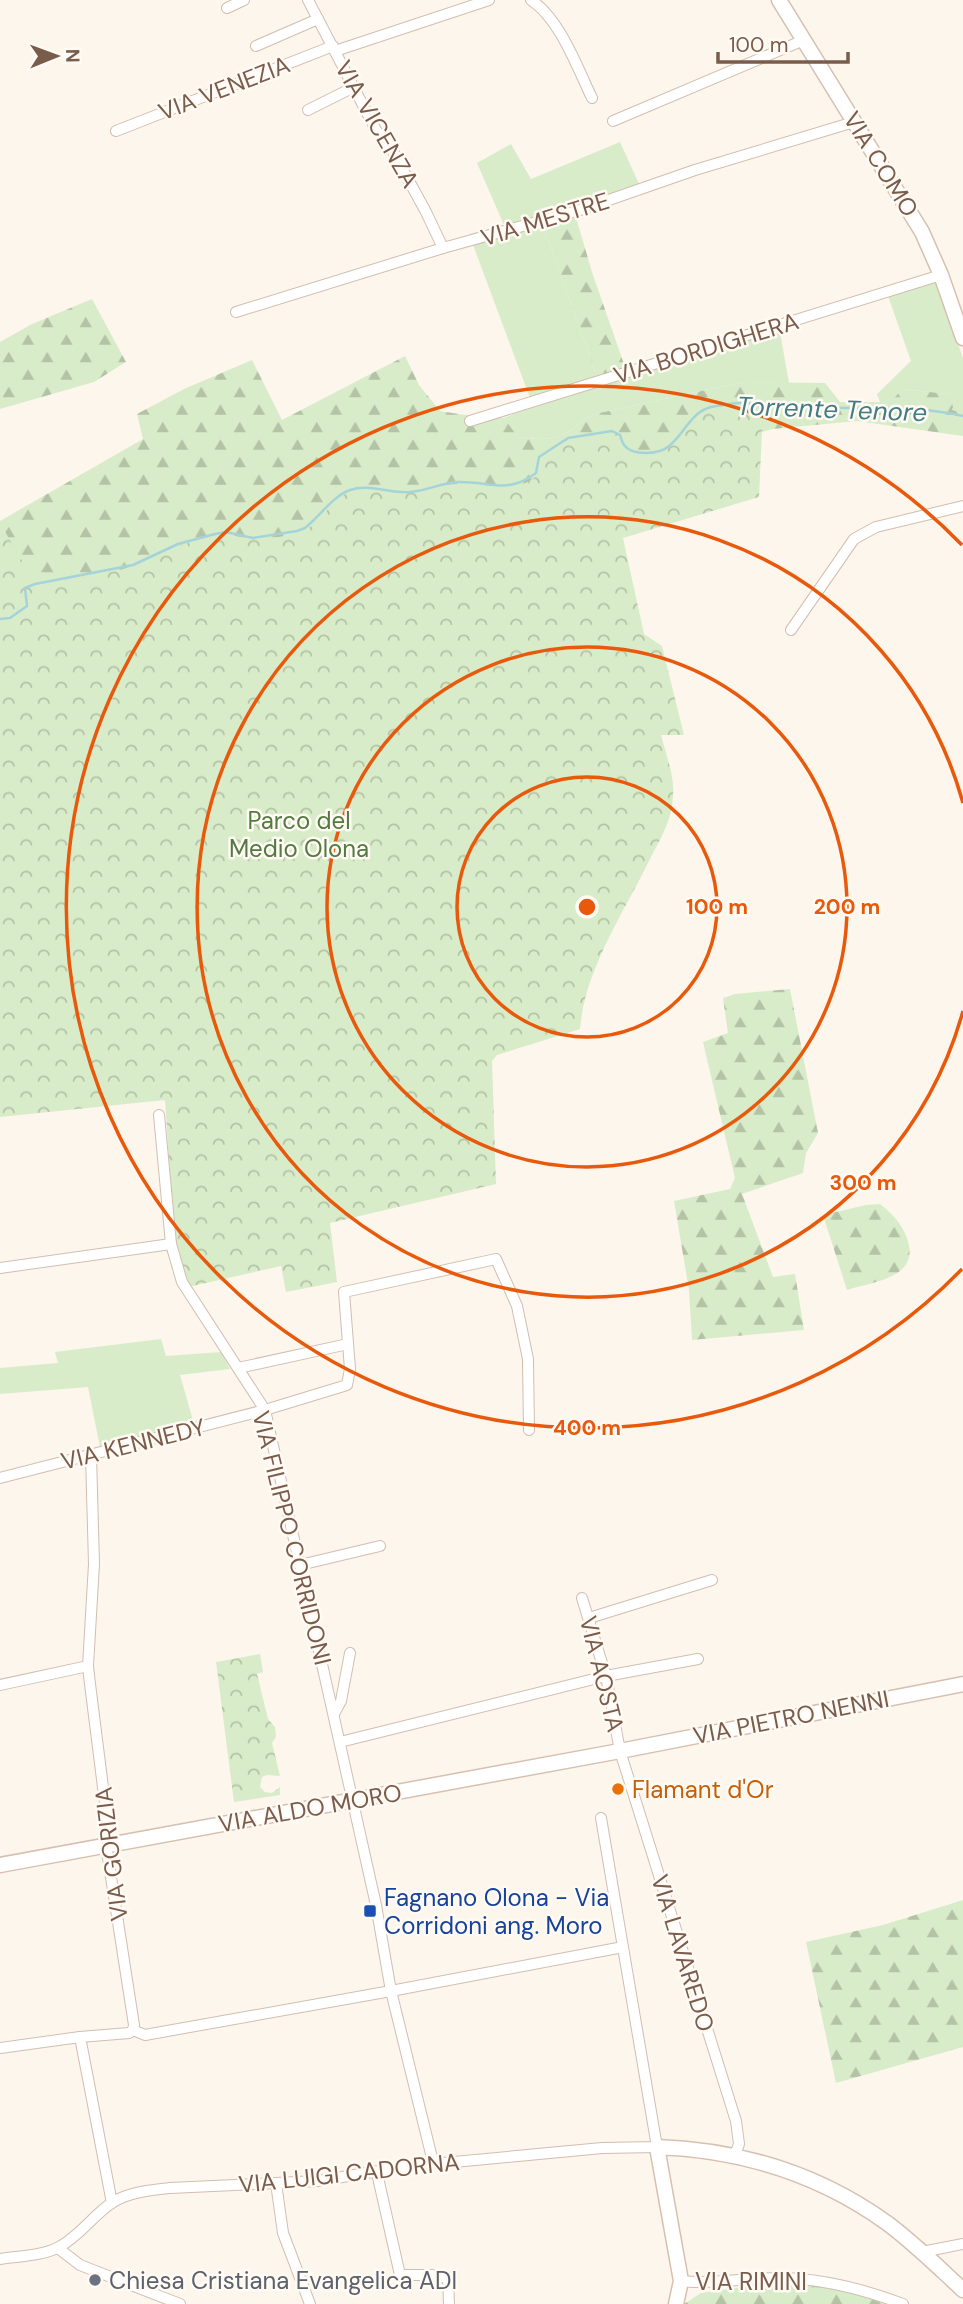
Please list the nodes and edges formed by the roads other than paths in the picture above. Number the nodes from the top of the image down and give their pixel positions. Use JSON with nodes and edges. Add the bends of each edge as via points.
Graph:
{"nodes":[{"id":1,"x":244,"y":0,"type":"edge"},
{"id":2,"x":308,"y":0,"type":"edge"},
{"id":3,"x":489,"y":0,"type":"edge"},
{"id":4,"x":531,"y":0,"type":"edge"},
{"id":5,"x":779,"y":0,"type":"edge"},
{"id":6,"x":227,"y":8,"type":"dead end"},
{"id":7,"x":318,"y":19,"type":"junction"},
{"id":8,"x":804,"y":40,"type":"junction"},
{"id":9,"x":256,"y":46,"type":"dead end"},
{"id":10,"x":334,"y":48,"type":"junction"},
{"id":11,"x":354,"y":87,"type":"junction"},
{"id":12,"x":593,"y":98,"type":"dead end"},
{"id":13,"x":308,"y":110,"type":"dead end"},
{"id":14,"x":613,"y":121,"type":"dead end"},
{"id":15,"x":855,"y":122,"type":"junction"},
{"id":16,"x":116,"y":131,"type":"dead end"},
{"id":17,"x":443,"y":248,"type":"junction"},
{"id":18,"x":942,"y":275,"type":"junction"},
{"id":19,"x":236,"y":312,"type":"dead end"},
{"id":20,"x":963,"y":338,"type":"edge"},
{"id":21,"x":470,"y":421,"type":"dead end"},
{"id":22,"x":963,"y":506,"type":"edge"},
{"id":23,"x":792,"y":630,"type":"dead end"},
{"id":24,"x":159,"y":1115,"type":"dead end"},
{"id":25,"x":171,"y":1244,"type":"junction"},
{"id":26,"x":0,"y":1268,"type":"edge"},
{"id":27,"x":348,"y":1344,"type":"junction"},
{"id":28,"x":238,"y":1368,"type":"junction"},
{"id":29,"x":265,"y":1410,"type":"junction"},
{"id":30,"x":529,"y":1430,"type":"dead end"},
{"id":31,"x":91,"y":1455,"type":"junction"},
{"id":32,"x":0,"y":1478,"type":"edge"},
{"id":33,"x":380,"y":1546,"type":"dead end"},
{"id":34,"x":300,"y":1565,"type":"junction"},
{"id":35,"x":712,"y":1580,"type":"dead end"},
{"id":36,"x":582,"y":1598,"type":"dead end"},
{"id":37,"x":589,"y":1618,"type":"junction"},
{"id":38,"x":350,"y":1653,"type":"dead end"},
{"id":39,"x":698,"y":1659,"type":"dead end"},
{"id":40,"x":88,"y":1666,"type":"junction"},
{"id":41,"x":606,"y":1676,"type":"junction"},
{"id":42,"x":963,"y":1684,"type":"edge"},
{"id":43,"x":0,"y":1685,"type":"edge"},
{"id":44,"x":334,"y":1714,"type":"junction"},
{"id":45,"x":340,"y":1742,"type":"junction"},
{"id":46,"x":620,"y":1751,"type":"junction"},
{"id":47,"x":352,"y":1800,"type":"junction"},
{"id":48,"x":601,"y":1818,"type":"dead end"},
{"id":49,"x":106,"y":1845,"type":"junction"},
{"id":50,"x":0,"y":1865,"type":"edge"},
{"id":51,"x":623,"y":1947,"type":"junction"},
{"id":52,"x":391,"y":1991,"type":"junction"},
{"id":53,"x":133,"y":2030,"type":"junction"},
{"id":54,"x":80,"y":2038,"type":"junction"},
{"id":55,"x":0,"y":2048,"type":"edge"},
{"id":56,"x":657,"y":2147,"type":"junction"},
{"id":57,"x":735,"y":2155,"type":"junction"},
{"id":58,"x":433,"y":2162,"type":"junction"},
{"id":59,"x":377,"y":2173,"type":"junction"},
{"id":60,"x":276,"y":2183,"type":"junction"},
{"id":61,"x":112,"y":2203,"type":"junction"},
{"id":62,"x":963,"y":2244,"type":"edge"},
{"id":63,"x":58,"y":2248,"type":"junction"},
{"id":64,"x":922,"y":2252,"type":"junction"},
{"id":65,"x":0,"y":2259,"type":"edge"},
{"id":66,"x":681,"y":2281,"type":"junction"},
{"id":67,"x":963,"y":2290,"type":"edge"},
{"id":68,"x":180,"y":2304,"type":"edge"},
{"id":69,"x":310,"y":2304,"type":"edge"},
{"id":70,"x":449,"y":2304,"type":"edge"},
{"id":71,"x":676,"y":2304,"type":"edge"},
{"id":72,"x":903,"y":2304,"type":"edge"}],
"edges":[{"from":1,"to":6,"type":"street"},
{"from":2,"to":7,"type":"street","name":"VIA VICENZA"},
{"from":3,"to":10,"type":"street","name":"VIA VENEZIA"},
{"from":4,"to":12,"type":"street","via":[[560,31]]},
{"from":5,"to":8,"type":"main road","name":"VIA COMO"},
{"from":7,"to":9,"type":"street"},
{"from":7,"to":10,"type":"street","name":"VIA VICENZA"},
{"from":8,"to":14,"type":"street"},
{"from":8,"to":15,"type":"main road","name":"VIA COMO"},
{"from":10,"to":11,"type":"street","name":"VIA VICENZA"},
{"from":10,"to":16,"type":"street","name":"VIA VENEZIA"},
{"from":11,"to":13,"type":"street"},
{"from":11,"to":17,"type":"street","name":"VIA VICENZA"},
{"from":15,"to":17,"type":"street","name":"VIA MESTRE","via":[[580,210]]},
{"from":15,"to":18,"type":"main road","name":"VIA COMO","via":[[922,232]]},
{"from":17,"to":19,"type":"street","name":"VIA MESTRE"},
{"from":18,"to":20,"type":"main road","name":"VIA COMO"},
{"from":18,"to":21,"type":"street","name":"VIA BORDIGHERA"},
{"from":22,"to":23,"type":"street","via":[[876,527],[853,539]]},
{"from":24,"to":25,"type":"street","name":"VIA FILIPPO CORRIDONI"},
{"from":25,"to":26,"type":"street"},
{"from":25,"to":28,"type":"street","name":"VIA FILIPPO CORRIDONI","via":[[182,1282]]},
{"from":27,"to":28,"type":"street"},
{"from":27,"to":29,"type":"street","name":"VIA KENNEDY","via":[[351,1369],[347,1385]]},
{"from":27,"to":30,"type":"street","via":[[344,1292],[496,1259],[517,1306],[528,1359]]},
{"from":28,"to":29,"type":"street","name":"VIA FILIPPO CORRIDONI"},
{"from":29,"to":31,"type":"street","name":"VIA KENNEDY"},
{"from":29,"to":34,"type":"street","name":"VIA FILIPPO CORRIDONI"},
{"from":31,"to":32,"type":"street","name":"VIA KENNEDY"},
{"from":31,"to":40,"type":"street","name":"VIA GORIZIA","via":[[94,1564]]},
{"from":33,"to":34,"type":"street"},
{"from":34,"to":44,"type":"street","name":"VIA FILIPPO CORRIDONI"},
{"from":35,"to":37,"type":"street"},
{"from":36,"to":37,"type":"street","name":"VIA AOSTA"},
{"from":37,"to":41,"type":"street","name":"VIA AOSTA"},
{"from":38,"to":44,"type":"street","name":"VIA FILIPPO CORRIDONI","via":[[341,1702]]},
{"from":39,"to":41,"type":"street"},
{"from":40,"to":43,"type":"street"},
{"from":40,"to":49,"type":"street","name":"VIA GORIZIA"},
{"from":41,"to":45,"type":"street"},
{"from":41,"to":46,"type":"street","name":"VIA AOSTA"},
{"from":42,"to":46,"type":"main road","name":"VIA PIETRO NENNI"},
{"from":44,"to":45,"type":"street","name":"VIA FILIPPO CORRIDONI"},
{"from":45,"to":47,"type":"street","name":"VIA FILIPPO CORRIDONI"},
{"from":46,"to":47,"type":"main road","name":"VIA ALDO MORO"},
{"from":46,"to":57,"type":"street","name":"VIA LAVAREDO","via":[[736,2121],[739,2144]]},
{"from":47,"to":49,"type":"main road","name":"VIA ALDO MORO"},
{"from":47,"to":52,"type":"street","name":"VIA FILIPPO CORRIDONI"},
{"from":48,"to":51,"type":"street"},
{"from":49,"to":50,"type":"main road","name":"VIA ALDO MORO"},
{"from":49,"to":53,"type":"street","name":"VIA GORIZIA"},
{"from":51,"to":52,"type":"street"},
{"from":51,"to":56,"type":"street"},
{"from":52,"to":53,"type":"street","via":[[145,2035]]},
{"from":52,"to":58,"type":"street","name":"VIA FILIPPO CORRIDONI"},
{"from":53,"to":54,"type":"street"},
{"from":54,"to":55,"type":"street"},
{"from":54,"to":61,"type":"street"},
{"from":56,"to":57,"type":"main road"},
{"from":56,"to":58,"type":"street","name":"VIA LUIGI CADORNA"},
{"from":56,"to":66,"type":"main road"},
{"from":57,"to":64,"type":"main road","via":[[837,2191]]},
{"from":58,"to":59,"type":"street","name":"VIA LUIGI CADORNA"},
{"from":59,"to":60,"type":"street","name":"VIA LUIGI CADORNA"},
{"from":59,"to":70,"type":"street","via":[[400,2275],[448,2278]]},
{"from":60,"to":61,"type":"street","name":"VIA LUIGI CADORNA","via":[[170,2188],[128,2195]]},
{"from":60,"to":69,"type":"street","via":[[283,2233]]},
{"from":61,"to":63,"type":"street","name":"VIA LUIGI CADORNA"},
{"from":62,"to":64,"type":"street"},
{"from":63,"to":65,"type":"street"},
{"from":63,"to":68,"type":"street","via":[[80,2266]]},
{"from":64,"to":67,"type":"main road"},
{"from":66,"to":71,"type":"main road"},
{"from":66,"to":72,"type":"street","name":"VIA RIMINI","via":[[830,2281]]}]}
